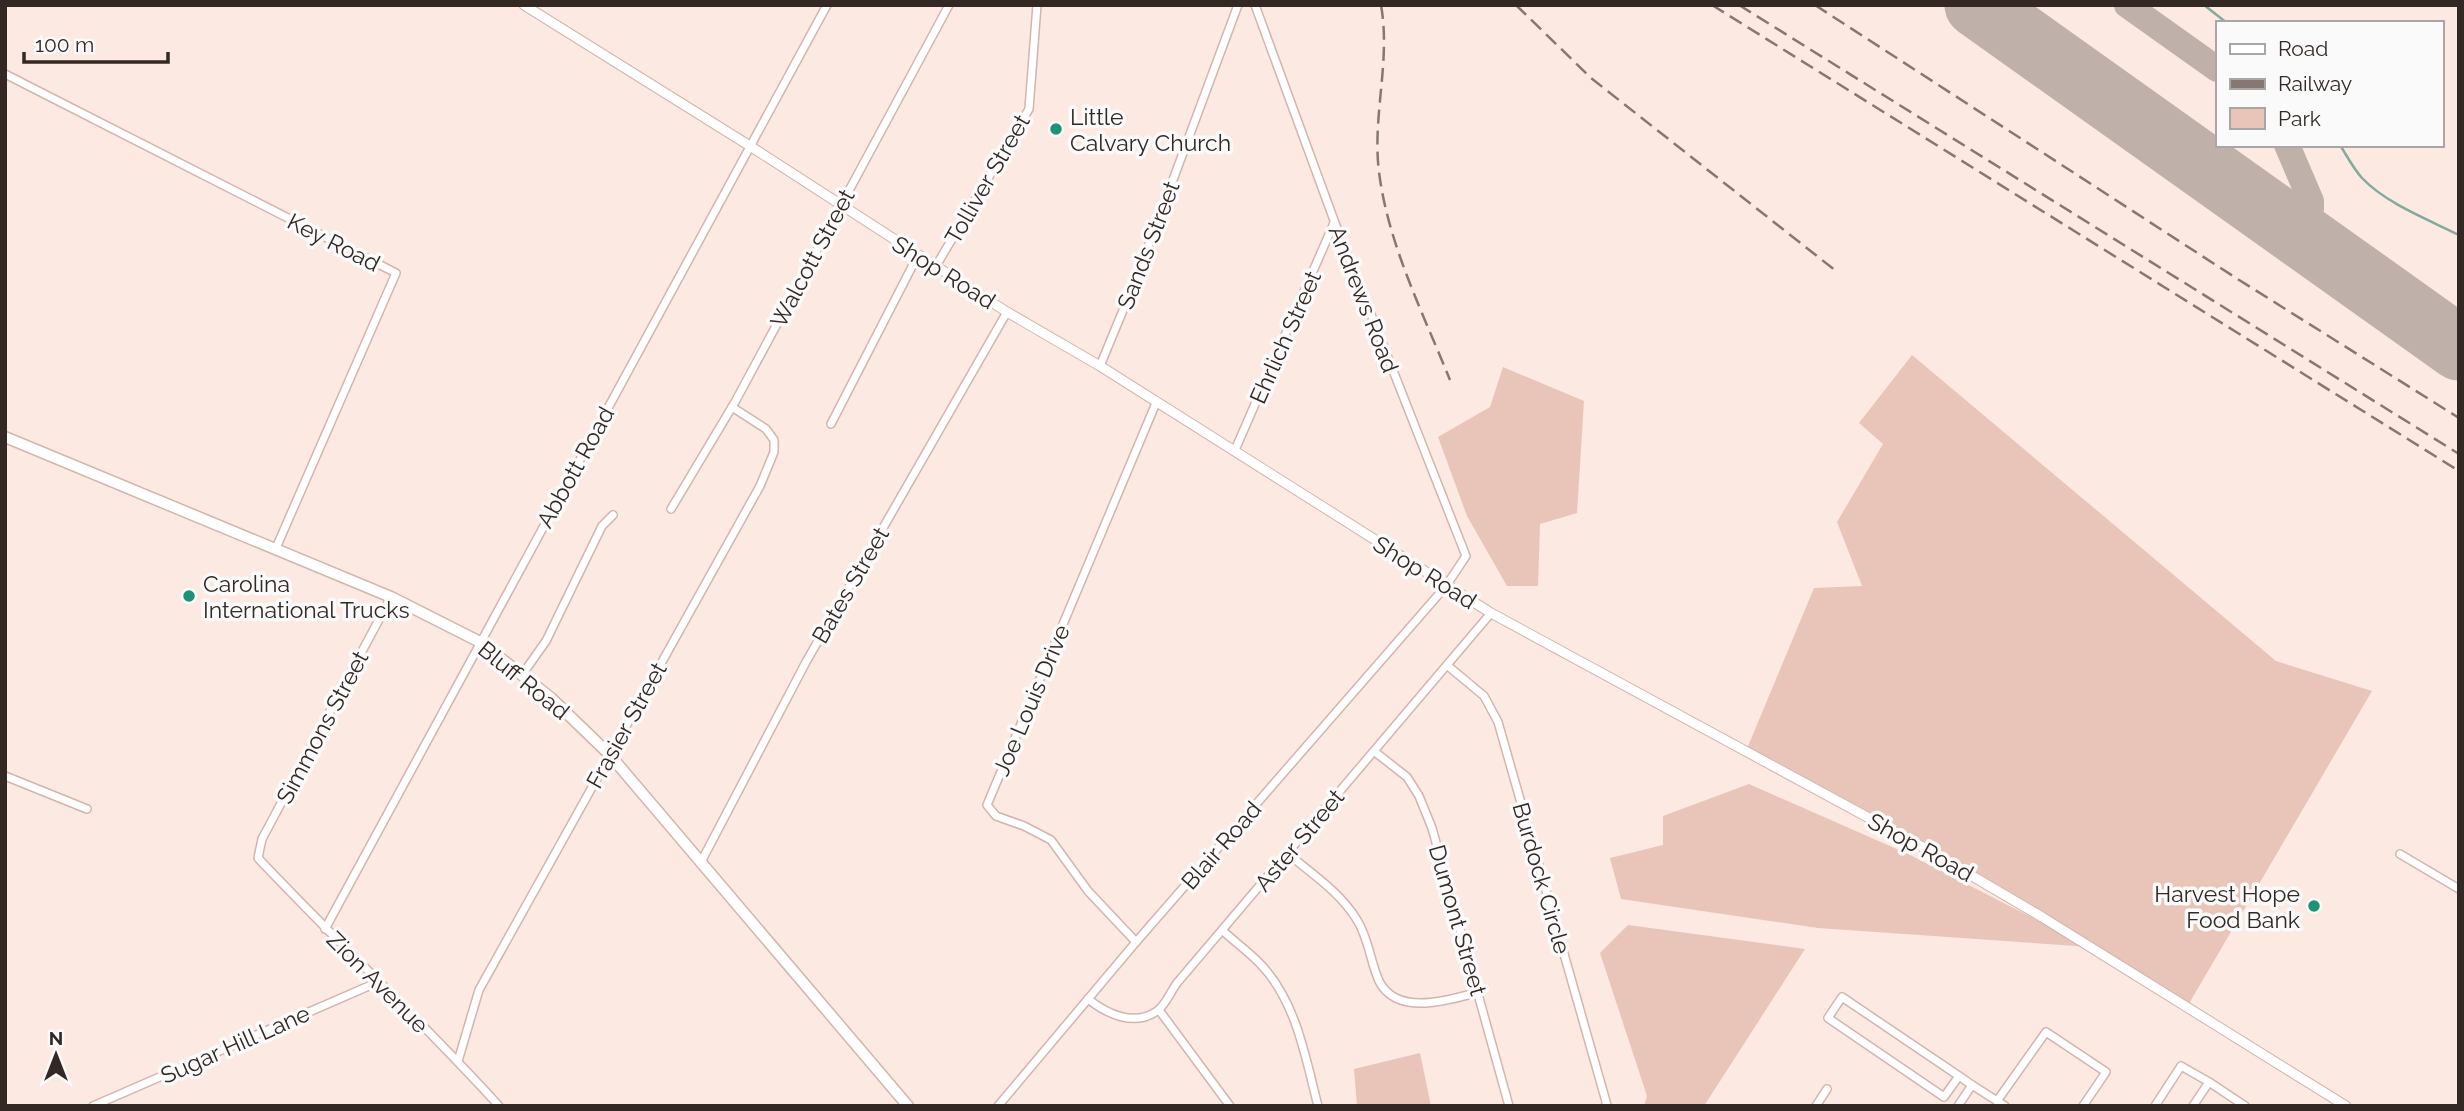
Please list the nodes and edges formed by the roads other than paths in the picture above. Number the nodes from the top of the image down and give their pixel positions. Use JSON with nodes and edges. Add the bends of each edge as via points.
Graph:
{"nodes":[{"id":1,"x":524,"y":5,"type":"edge"},
{"id":2,"x":827,"y":5,"type":"edge"},
{"id":3,"x":949,"y":5,"type":"edge"},
{"id":4,"x":1037,"y":5,"type":"edge"},
{"id":5,"x":1238,"y":5,"type":"edge"},
{"id":6,"x":1255,"y":5,"type":"edge"},
{"id":7,"x":5,"y":74,"type":"edge"},
{"id":8,"x":750,"y":146,"type":"junction"},
{"id":9,"x":839,"y":205,"type":"junction"},
{"id":10,"x":1335,"y":223,"type":"junction"},
{"id":11,"x":918,"y":256,"type":"junction"},
{"id":12,"x":936,"y":266,"type":"junction"},
{"id":13,"x":1007,"y":312,"type":"junction"},
{"id":14,"x":1100,"y":366,"type":"junction"},
{"id":15,"x":1156,"y":403,"type":"junction"},
{"id":16,"x":732,"y":407,"type":"junction"},
{"id":17,"x":831,"y":424,"type":"dead end"},
{"id":18,"x":5,"y":437,"type":"edge"},
{"id":19,"x":1235,"y":450,"type":"junction"},
{"id":20,"x":671,"y":509,"type":"dead end"},
{"id":21,"x":613,"y":515,"type":"dead end"},
{"id":22,"x":276,"y":548,"type":"junction"},
{"id":23,"x":1446,"y":586,"type":"junction"},
{"id":24,"x":391,"y":597,"type":"junction"},
{"id":25,"x":1491,"y":613,"type":"junction"},
{"id":26,"x":480,"y":642,"type":"junction"},
{"id":27,"x":1448,"y":666,"type":"junction"},
{"id":28,"x":522,"y":675,"type":"junction"},
{"id":29,"x":1375,"y":752,"type":"junction"},
{"id":30,"x":609,"y":754,"type":"junction"},
{"id":31,"x":5,"y":776,"type":"edge"},
{"id":32,"x":87,"y":809,"type":"dead end"},
{"id":33,"x":1287,"y":853,"type":"junction"},
{"id":34,"x":2400,"y":854,"type":"dead end"},
{"id":35,"x":258,"y":858,"type":"joint"},
{"id":36,"x":701,"y":862,"type":"junction"},
{"id":37,"x":2459,"y":890,"type":"edge"},
{"id":38,"x":325,"y":929,"type":"junction"},
{"id":39,"x":1223,"y":931,"type":"junction"},
{"id":40,"x":1136,"y":942,"type":"junction"},
{"id":41,"x":378,"y":982,"type":"junction"},
{"id":42,"x":1479,"y":992,"type":"junction"},
{"id":43,"x":1088,"y":999,"type":"junction"},
{"id":44,"x":1159,"y":1010,"type":"junction"},
{"id":45,"x":458,"y":1061,"type":"junction"},
{"id":46,"x":1959,"y":1076,"type":"junction"},
{"id":47,"x":2208,"y":1082,"type":"junction"},
{"id":48,"x":1972,"y":1085,"type":"junction"},
{"id":49,"x":1827,"y":1089,"type":"dead end"},
{"id":50,"x":1997,"y":1101,"type":"junction"},
{"id":51,"x":93,"y":1106,"type":"edge"},
{"id":52,"x":499,"y":1106,"type":"edge"},
{"id":53,"x":908,"y":1106,"type":"edge"},
{"id":54,"x":998,"y":1106,"type":"edge"},
{"id":55,"x":1230,"y":1106,"type":"edge"},
{"id":56,"x":1318,"y":1106,"type":"edge"},
{"id":57,"x":1509,"y":1106,"type":"edge"},
{"id":58,"x":1605,"y":1106,"type":"edge"},
{"id":59,"x":1816,"y":1106,"type":"edge"},
{"id":60,"x":1958,"y":1106,"type":"edge"},
{"id":61,"x":2005,"y":1106,"type":"edge"},
{"id":62,"x":2083,"y":1106,"type":"edge"},
{"id":63,"x":2155,"y":1106,"type":"edge"},
{"id":64,"x":2193,"y":1106,"type":"edge"},
{"id":65,"x":2245,"y":1106,"type":"edge"},
{"id":66,"x":2346,"y":1106,"type":"edge"}],
"edges":[{"from":1,"to":8,"type":"street","name":"Shop Road"},
{"from":2,"to":8,"type":"street","name":"Abbott Road"},
{"from":3,"to":9,"type":"street","name":"Walcott Street"},
{"from":4,"to":12,"type":"street","name":"Tolliver Street","via":[[1029,108]]},
{"from":5,"to":14,"type":"street","name":"Sands Street"},
{"from":6,"to":10,"type":"street","name":"Andrews Road"},
{"from":7,"to":22,"type":"street","name":"Key Road","via":[[396,273]]},
{"from":8,"to":9,"type":"street","name":"Shop Road"},
{"from":8,"to":26,"type":"street","name":"Abbott Road"},
{"from":9,"to":11,"type":"street","name":"Shop Road"},
{"from":9,"to":16,"type":"street","name":"Walcott Street"},
{"from":10,"to":19,"type":"street","name":"Ehrlich Street"},
{"from":10,"to":23,"type":"street","name":"Andrews Road","via":[[1466,556]]},
{"from":11,"to":12,"type":"street","name":"Shop Road"},
{"from":11,"to":17,"type":"street"},
{"from":12,"to":13,"type":"street","name":"Shop Road"},
{"from":13,"to":14,"type":"street","name":"Shop Road"},
{"from":13,"to":36,"type":"street","name":"Bates Street","via":[[806,662]]},
{"from":14,"to":15,"type":"street","name":"Shop Road"},
{"from":15,"to":19,"type":"street","name":"Shop Road"},
{"from":15,"to":40,"type":"street","name":"Joe Louis Drive","via":[[988,804],[996,816],[1051,840],[1088,891]]},
{"from":16,"to":20,"type":"street","name":"Walcott Street"},
{"from":16,"to":30,"type":"street","name":"Frasier Street","via":[[766,429],[775,440],[774,452],[760,486]]},
{"from":18,"to":22,"type":"main road","name":"Bluff Road"},
{"from":19,"to":23,"type":"street","name":"Shop Road"},
{"from":21,"to":28,"type":"street","via":[[602,526],[546,641]]},
{"from":22,"to":24,"type":"main road","name":"Bluff Road"},
{"from":23,"to":25,"type":"street","name":"Shop Road"},
{"from":23,"to":40,"type":"street","name":"Blair Road"},
{"from":24,"to":26,"type":"main road","name":"Bluff Road"},
{"from":24,"to":35,"type":"street","name":"Simmons Street","via":[[262,839]]},
{"from":25,"to":27,"type":"street","name":"Aster Street"},
{"from":25,"to":66,"type":"street","name":"Shop Road","via":[[1928,850]]},
{"from":26,"to":28,"type":"main road","name":"Bluff Road"},
{"from":26,"to":38,"type":"street","name":"Abbott Road"},
{"from":27,"to":29,"type":"street","name":"Aster Street"},
{"from":27,"to":58,"type":"street","name":"Burdock Circle","via":[[1484,696],[1498,722]]},
{"from":28,"to":30,"type":"main road","name":"Bluff Road"},
{"from":29,"to":33,"type":"street","name":"Aster Street"},
{"from":29,"to":42,"type":"street","name":"Dumont Street","via":[[1407,777],[1419,796]]},
{"from":30,"to":36,"type":"main road","name":"Bluff Road"},
{"from":30,"to":45,"type":"street","name":"Frasier Street","via":[[480,990]]},
{"from":31,"to":32,"type":"street"},
{"from":33,"to":39,"type":"street","name":"Aster Street"},
{"from":33,"to":42,"type":"street","via":[[1339,897],[1357,920],[1380,983],[1397,999],[1418,1003]]},
{"from":34,"to":37,"type":"street"},
{"from":35,"to":38,"type":"street","name":"Zion Avenue"},
{"from":36,"to":53,"type":"main road","name":"Bluff Road"},
{"from":38,"to":41,"type":"street","name":"Zion Avenue"},
{"from":39,"to":44,"type":"street","name":"Aster Street"},
{"from":39,"to":56,"type":"street","via":[[1264,968],[1281,992],[1301,1040]]},
{"from":40,"to":43,"type":"street","name":"Blair Road"},
{"from":41,"to":45,"type":"street","name":"Zion Avenue"},
{"from":41,"to":51,"type":"street","name":"Sugar Hill Lane"},
{"from":42,"to":57,"type":"street","name":"Dumont Street"},
{"from":43,"to":44,"type":"street","via":[[1103,1011],[1122,1017],[1142,1017]]},
{"from":43,"to":54,"type":"street","name":"Blair Road"},
{"from":44,"to":55,"type":"street"},
{"from":45,"to":52,"type":"street","name":"Zion Avenue"},
{"from":46,"to":46,"type":"street","via":[[1842,997],[1828,1018],[1944,1097]]},
{"from":46,"to":48,"type":"street"},
{"from":47,"to":63,"type":"street","via":[[2181,1066]]},
{"from":47,"to":64,"type":"street"},
{"from":47,"to":65,"type":"street"},
{"from":48,"to":50,"type":"street"},
{"from":48,"to":60,"type":"street"},
{"from":49,"to":59,"type":"street"},
{"from":50,"to":61,"type":"street"},
{"from":50,"to":62,"type":"street","via":[[2046,1032],[2106,1072]]}]}
